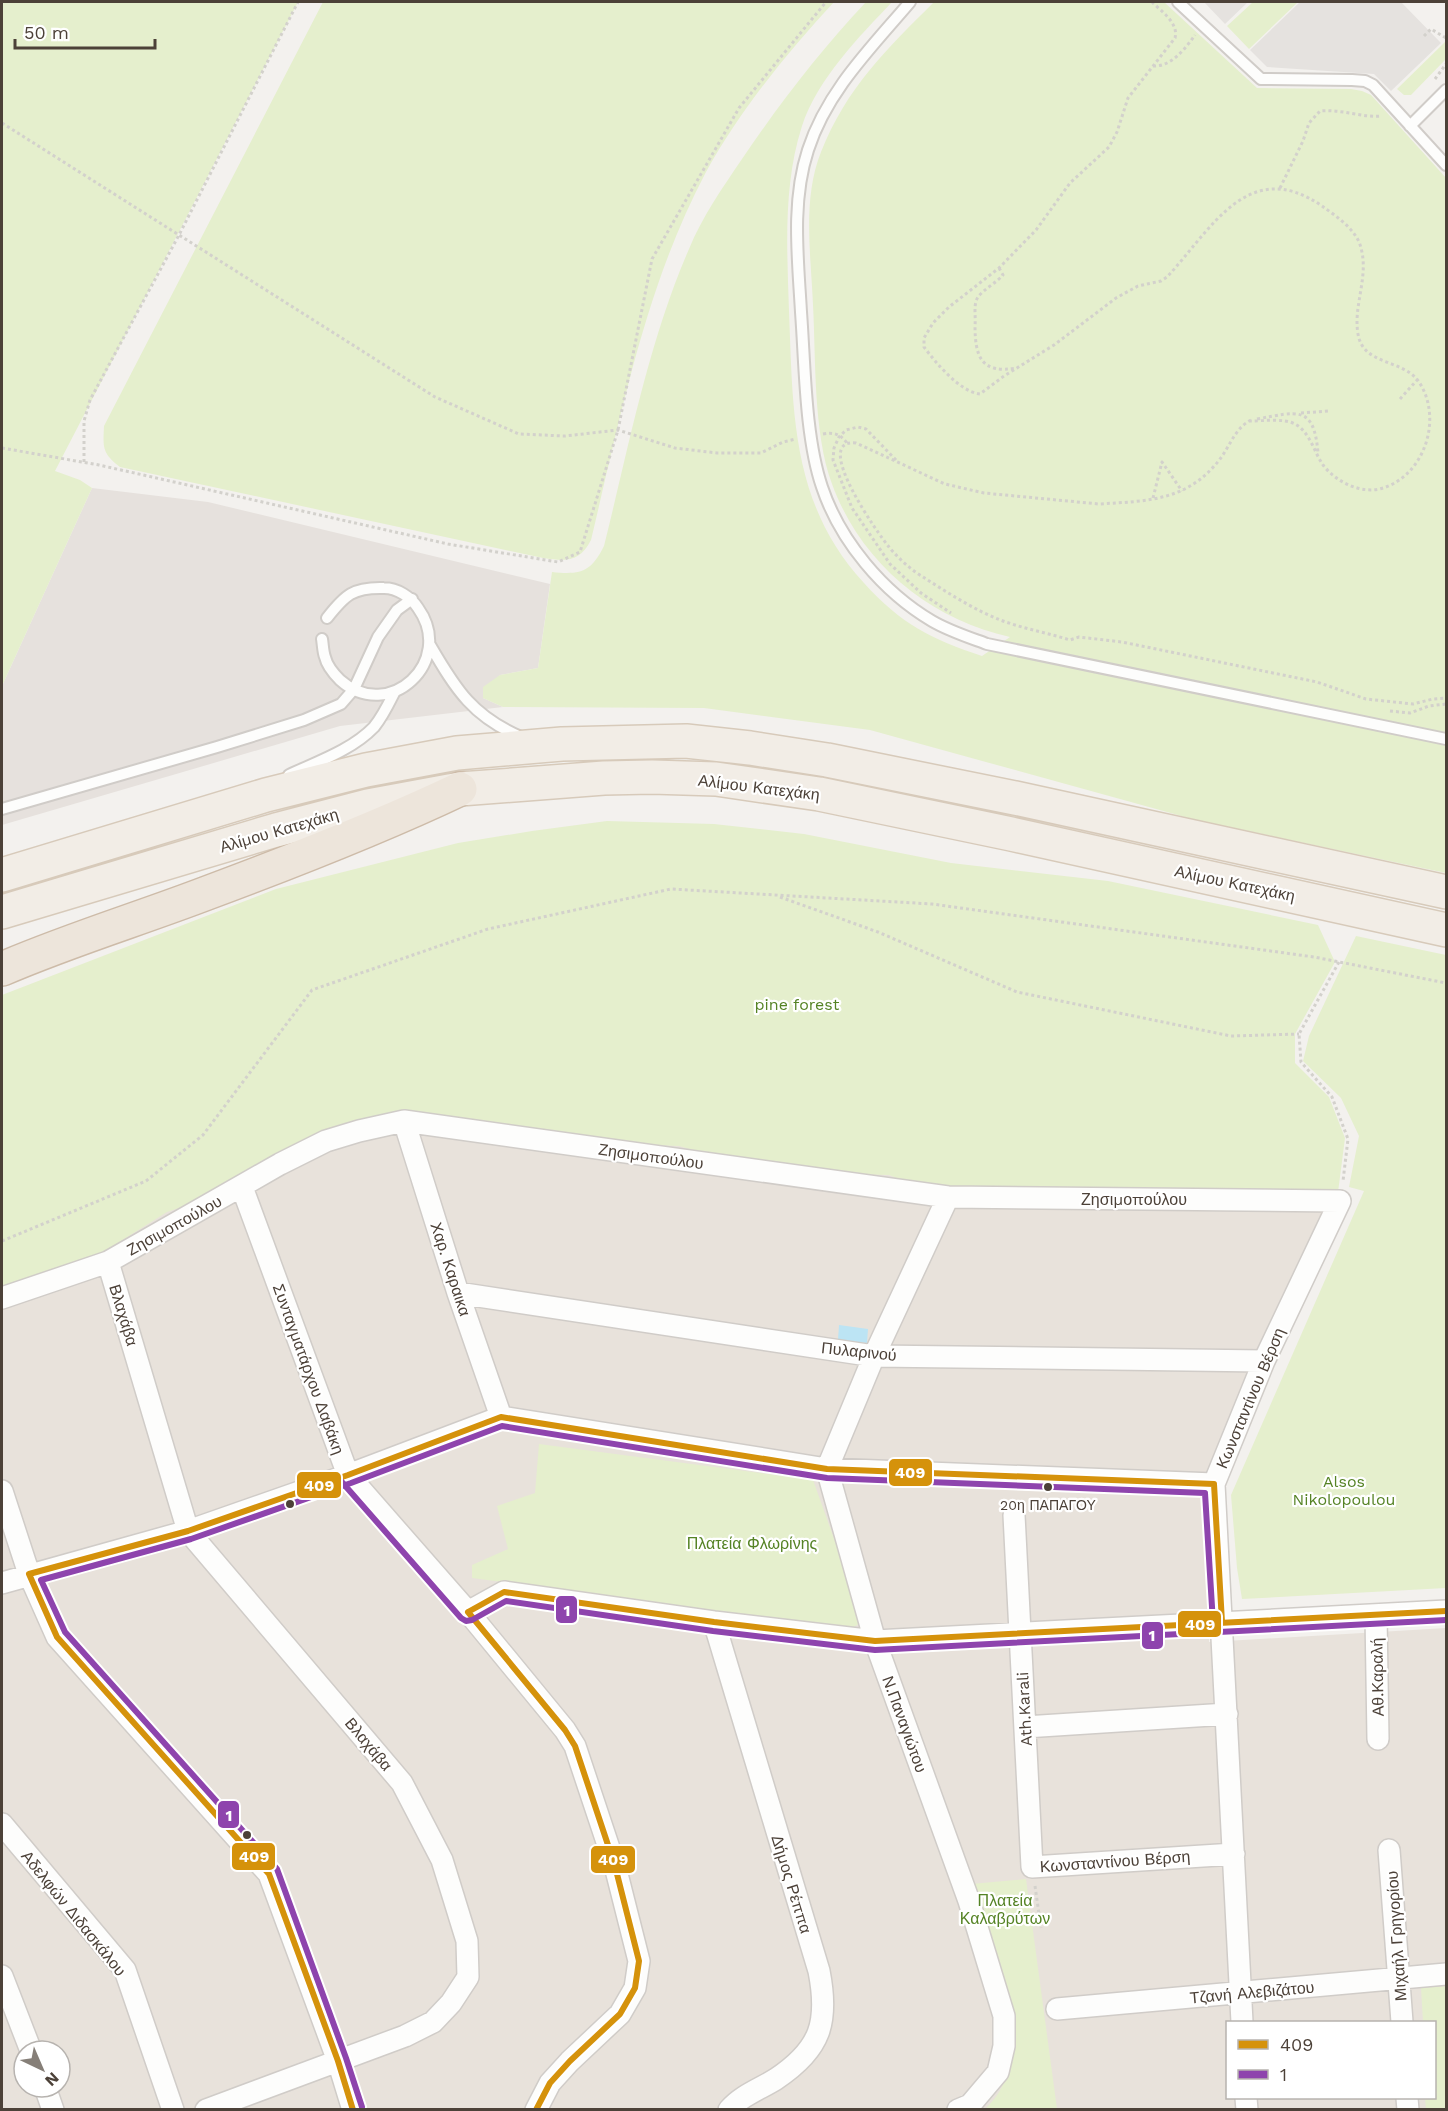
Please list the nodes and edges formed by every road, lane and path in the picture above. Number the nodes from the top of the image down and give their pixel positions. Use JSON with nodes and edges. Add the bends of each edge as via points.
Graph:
{"nodes":[{"id":1,"x":298,"y":2,"type":"edge"},
{"id":2,"x":826,"y":2,"type":"edge"},
{"id":3,"x":910,"y":2,"type":"edge"},
{"id":4,"x":915,"y":2,"type":"edge"},
{"id":5,"x":1152,"y":2,"type":"edge"},
{"id":6,"x":1178,"y":2,"type":"edge"},
{"id":7,"x":896,"y":18,"type":"junction"},
{"id":8,"x":1200,"y":22,"type":"junction"},
{"id":9,"x":1424,"y":36,"type":"dead end"},
{"id":10,"x":1446,"y":38,"type":"edge"},
{"id":11,"x":1153,"y":66,"type":"junction"},
{"id":12,"x":1446,"y":90,"type":"edge"},
{"id":13,"x":1399,"y":114,"type":"junction"},
{"id":14,"x":2,"y":123,"type":"edge"},
{"id":15,"x":1410,"y":126,"type":"junction"},
{"id":16,"x":1446,"y":165,"type":"edge"},
{"id":17,"x":1280,"y":188,"type":"junction"},
{"id":18,"x":179,"y":235,"type":"junction"},
{"id":19,"x":999,"y":268,"type":"junction"},
{"id":20,"x":1020,"y":367,"type":"junction"},
{"id":21,"x":1418,"y":379,"type":"junction"},
{"id":22,"x":1400,"y":399,"type":"dead end"},
{"id":23,"x":1329,"y":411,"type":"dead end"},
{"id":24,"x":1298,"y":413,"type":"junction"},
{"id":25,"x":1250,"y":421,"type":"junction"},
{"id":26,"x":618,"y":430,"type":"junction"},
{"id":27,"x":841,"y":435,"type":"junction"},
{"id":28,"x":811,"y":436,"type":"junction"},
{"id":29,"x":847,"y":443,"type":"junction"},
{"id":30,"x":2,"y":448,"type":"edge"},
{"id":31,"x":1318,"y":456,"type":"junction"},
{"id":32,"x":84,"y":462,"type":"junction"},
{"id":33,"x":900,"y":463,"type":"junction"},
{"id":34,"x":1182,"y":491,"type":"junction"},
{"id":35,"x":1153,"y":499,"type":"junction"},
{"id":36,"x":412,"y":599,"type":"junction"},
{"id":37,"x":957,"y":615,"type":"dead end"},
{"id":38,"x":327,"y":618,"type":"dead end"},
{"id":39,"x":322,"y":639,"type":"dead end"},
{"id":40,"x":430,"y":645,"type":"junction"},
{"id":41,"x":354,"y":689,"type":"junction"},
{"id":42,"x":395,"y":691,"type":"junction"},
{"id":43,"x":1446,"y":698,"type":"edge"},
{"id":44,"x":1446,"y":704,"type":"edge"},
{"id":45,"x":1388,"y":711,"type":"dead end"},
{"id":46,"x":1446,"y":739,"type":"edge"},
{"id":47,"x":562,"y":744,"type":"junction"},
{"id":48,"x":460,"y":789,"type":"junction"},
{"id":49,"x":2,"y":809,"type":"edge"},
{"id":50,"x":220,"y":809,"type":"junction"},
{"id":51,"x":2,"y":875,"type":"edge"},
{"id":52,"x":1446,"y":892,"type":"edge"},
{"id":53,"x":775,"y":895,"type":"junction"},
{"id":54,"x":2,"y":912,"type":"edge"},
{"id":55,"x":1446,"y":930,"type":"edge"},
{"id":56,"x":1339,"y":962,"type":"junction"},
{"id":57,"x":2,"y":969,"type":"edge"},
{"id":58,"x":1446,"y":982,"type":"edge"},
{"id":59,"x":1299,"y":1034,"type":"junction"},
{"id":60,"x":404,"y":1121,"type":"junction"},
{"id":61,"x":242,"y":1187,"type":"junction"},
{"id":62,"x":948,"y":1197,"type":"junction"},
{"id":63,"x":1340,"y":1201,"type":"junction"},
{"id":64,"x":2,"y":1241,"type":"edge"},
{"id":65,"x":108,"y":1262,"type":"junction"},
{"id":66,"x":458,"y":1293,"type":"junction"},
{"id":67,"x":2,"y":1298,"type":"edge"},
{"id":68,"x":874,"y":1356,"type":"junction"},
{"id":69,"x":1264,"y":1361,"type":"junction"},
{"id":70,"x":501,"y":1417,"type":"junction"},
{"id":71,"x":827,"y":1468,"type":"junction"},
{"id":72,"x":348,"y":1475,"type":"junction"},
{"id":73,"x":1214,"y":1484,"type":"junction"},
{"id":74,"x":2,"y":1491,"type":"edge"},
{"id":75,"x":1014,"y":1515,"type":"dead end"},
{"id":76,"x":188,"y":1531,"type":"junction"},
{"id":77,"x":29,"y":1574,"type":"junction"},
{"id":78,"x":2,"y":1583,"type":"edge"},
{"id":79,"x":1446,"y":1611,"type":"edge"},
{"id":80,"x":468,"y":1612,"type":"junction"},
{"id":81,"x":1376,"y":1615,"type":"junction"},
{"id":82,"x":714,"y":1622,"type":"junction"},
{"id":83,"x":1222,"y":1622,"type":"junction"},
{"id":84,"x":1020,"y":1634,"type":"junction"},
{"id":85,"x":875,"y":1641,"type":"junction"},
{"id":86,"x":1227,"y":1714,"type":"junction"},
{"id":87,"x":1025,"y":1727,"type":"junction"},
{"id":88,"x":1378,"y":1739,"type":"dead end"},
{"id":89,"x":2,"y":1824,"type":"edge"},
{"id":90,"x":1389,"y":1850,"type":"dead end"},
{"id":91,"x":1234,"y":1854,"type":"junction"},
{"id":92,"x":1032,"y":1867,"type":"junction"},
{"id":93,"x":1041,"y":1928,"type":"dead end"},
{"id":94,"x":1446,"y":1974,"type":"edge"},
{"id":95,"x":2,"y":1976,"type":"edge"},
{"id":96,"x":1399,"y":1978,"type":"junction"},
{"id":97,"x":1240,"y":1993,"type":"junction"},
{"id":98,"x":1057,"y":2009,"type":"dead end"},
{"id":99,"x":1242,"y":2021,"type":"edge"},
{"id":100,"x":1402,"y":2021,"type":"edge"},
{"id":101,"x":26,"y":2039,"type":"edge"},
{"id":102,"x":338,"y":2061,"type":"junction"},
{"id":103,"x":967,"y":2108,"type":"edge"},
{"id":104,"x":173,"y":2109,"type":"edge"},
{"id":105,"x":206,"y":2109,"type":"edge"},
{"id":106,"x":353,"y":2109,"type":"edge"},
{"id":107,"x":536,"y":2109,"type":"edge"},
{"id":108,"x":729,"y":2109,"type":"edge"}],
"edges":[{"from":1,"to":18,"type":"path"},
{"from":2,"to":26,"type":"path","via":[[740,108],[652,259]]},
{"from":3,"to":7,"type":"lane"},
{"from":4,"to":7,"type":"lane"},
{"from":5,"to":11,"type":"path","via":[[1177,31]]},
{"from":6,"to":8,"type":"lane"},
{"from":7,"to":28,"type":"lane","via":[[862,55],[824,110],[807,151],[798,202],[798,247]]},
{"from":8,"to":11,"type":"path","via":[[1191,40],[1174,58],[1161,67]]},
{"from":8,"to":13,"type":"lane","via":[[1261,79],[1365,81]]},
{"from":9,"to":10,"type":"path","via":[[1431,29]]},
{"from":11,"to":19,"type":"path","via":[[1128,98],[1109,147],[1070,183],[1036,230]]},
{"from":12,"to":15,"type":"lane"},
{"from":13,"to":15,"type":"lane"},
{"from":13,"to":17,"type":"path","via":[[1375,117],[1320,111],[1309,123]]},
{"from":14,"to":18,"type":"path"},
{"from":15,"to":16,"type":"lane"},
{"from":17,"to":20,"type":"path","via":[[1259,190],[1241,199],[1215,221],[1167,277],[1122,294]]},
{"from":17,"to":21,"type":"path","via":[[1309,198],[1353,232],[1361,245],[1364,263],[1358,320],[1360,342],[1374,357]]},
{"from":18,"to":26,"type":"path","via":[[435,397],[463,410],[519,434],[565,436]]},
{"from":18,"to":32,"type":"path","via":[[90,400],[84,421]]},
{"from":19,"to":20,"type":"path","via":[[1003,275],[978,298],[975,344],[989,368]]},
{"from":19,"to":20,"type":"path","via":[[933,323],[924,338],[924,347],[960,386],[972,393],[980,394]]},
{"from":21,"to":22,"type":"path"},
{"from":21,"to":31,"type":"path","via":[[1430,406],[1430,430],[1422,453],[1404,476],[1382,489],[1356,488],[1333,476]]},
{"from":23,"to":24,"type":"path"},
{"from":24,"to":25,"type":"path"},
{"from":24,"to":31,"type":"path","via":[[1316,431]]},
{"from":25,"to":31,"type":"path","via":[[1293,423],[1304,431]]},
{"from":25,"to":34,"type":"path","via":[[1238,430],[1203,478]]},
{"from":26,"to":28,"type":"path","via":[[675,448],[717,453],[761,453],[783,442]]},
{"from":26,"to":32,"type":"path","via":[[580,552],[558,562],[448,544]]},
{"from":27,"to":28,"type":"path","via":[[830,432]]},
{"from":27,"to":29,"type":"path"},
{"from":27,"to":33,"type":"path","via":[[858,427],[866,429]]},
{"from":27,"to":37,"type":"path","via":[[833,460],[860,521],[906,580],[934,603]]},
{"from":28,"to":46,"type":"lane","via":[[822,487],[852,546],[905,602],[951,631],[987,644]]},
{"from":29,"to":33,"type":"path","via":[[856,443]]},
{"from":29,"to":43,"type":"path","via":[[840,456],[849,484],[864,513],[891,549],[922,576],[1003,621],[1070,640],[1079,637],[1122,642],[1317,682],[1366,699],[1413,704]]},
{"from":30,"to":32,"type":"path"},
{"from":33,"to":35,"type":"path","via":[[937,481],[984,493],[1099,504]]},
{"from":34,"to":35,"type":"path"},
{"from":34,"to":35,"type":"path","via":[[1161,462]]},
{"from":36,"to":38,"type":"lane","via":[[390,588],[365,587],[342,598]]},
{"from":36,"to":40,"type":"lane","via":[[427,620]]},
{"from":36,"to":41,"type":"lane","via":[[397,610],[378,637]]},
{"from":39,"to":41,"type":"lane","via":[[333,674]]},
{"from":40,"to":42,"type":"lane","via":[[426,663],[415,678]]},
{"from":40,"to":47,"type":"lane","via":[[466,702],[499,728],[524,738]]},
{"from":41,"to":42,"type":"lane","via":[[383,694]]},
{"from":41,"to":49,"type":"lane","via":[[341,704],[304,720]]},
{"from":42,"to":50,"type":"lane","via":[[373,727],[346,748]]},
{"from":44,"to":45,"type":"path","via":[[1410,713]]},
{"from":47,"to":50,"type":"main road","via":[[438,756],[318,782]]},
{"from":47,"to":52,"type":"main road","via":[[686,741],[782,752],[1015,798]]},
{"from":48,"to":54,"type":"main road","name":"Αλίμου Κατεχάκη","via":[[368,806],[276,830]]},
{"from":48,"to":55,"type":"main road","name":"Αλίμου Κατεχάκη","via":[[604,778],[734,781],[819,794],[1011,834]]},
{"from":48,"to":57,"type":"highway","via":[[400,818]]},
{"from":50,"to":51,"type":"main road"},
{"from":53,"to":56,"type":"path","via":[[932,903]]},
{"from":53,"to":59,"type":"path","via":[[878,932],[1017,992],[1231,1036]]},
{"from":53,"to":64,"type":"path","via":[[671,889],[488,929],[312,990],[203,1135],[146,1181]]},
{"from":56,"to":58,"type":"path"},
{"from":56,"to":59,"type":"path"},
{"from":59,"to":63,"type":"path","via":[[1301,1062],[1332,1097],[1348,1139]]},
{"from":60,"to":61,"type":"street","name":"Ζησιμοπούλου","via":[[326,1141]]},
{"from":60,"to":62,"type":"street","name":"Ζησιμοπούλου"},
{"from":60,"to":66,"type":"street","name":"Χαρ. Καραικα"},
{"from":61,"to":65,"type":"street","name":"Ζησιμοπούλου"},
{"from":61,"to":72,"type":"street","name":"Συνταγματάρχου Δαβάκη"},
{"from":62,"to":63,"type":"street","name":"Ζησιμοπούλου"},
{"from":62,"to":68,"type":"street"},
{"from":63,"to":69,"type":"street","name":"Κωνσταντίνου Βέρση"},
{"from":65,"to":67,"type":"street","name":"Ζησιμοπούλου"},
{"from":65,"to":76,"type":"street","name":"Βλαχάβα"},
{"from":66,"to":68,"type":"street","name":"Πυλαρινού"},
{"from":66,"to":70,"type":"street","name":"Χαρ. Καραικα"},
{"from":68,"to":69,"type":"street","name":"Πυλαρινού"},
{"from":68,"to":71,"type":"street"},
{"from":69,"to":73,"type":"street","name":"Κωνσταντίνου Βέρση"},
{"from":70,"to":71,"type":"street"},
{"from":70,"to":72,"type":"street"},
{"from":71,"to":73,"type":"street"},
{"from":71,"to":85,"type":"street","name":"Ν.Παναγιώτου"},
{"from":72,"to":76,"type":"street"},
{"from":72,"to":80,"type":"street","name":"Συνταγματάρχου Δαβάκη"},
{"from":73,"to":83,"type":"street","name":"Κωνσταντίνου Βέρση"},
{"from":74,"to":77,"type":"street"},
{"from":75,"to":84,"type":"street","name":"Ath.Karali"},
{"from":76,"to":77,"type":"street"},
{"from":76,"to":102,"type":"street","name":"Βλαχάβα","via":[[402,1783],[442,1860],[467,1941],[468,1977],[433,2022]]},
{"from":77,"to":78,"type":"street"},
{"from":77,"to":102,"type":"street","via":[[57,1637],[269,1874]]},
{"from":79,"to":81,"type":"street"},
{"from":80,"to":82,"type":"street","via":[[504,1592]]},
{"from":80,"to":107,"type":"street","name":"Συνταγματάρχου Δαβάκη","via":[[575,1746],[615,1866],[639,1961],[635,1988],[620,2014],[550,2083]]},
{"from":81,"to":83,"type":"street"},
{"from":81,"to":88,"type":"street","name":"Αθ.Καραλή"},
{"from":82,"to":85,"type":"street"},
{"from":82,"to":108,"type":"street","name":"Δήμος Ρέππα","via":[[824,1996],[823,2022],[800,2061]]},
{"from":83,"to":84,"type":"street"},
{"from":83,"to":86,"type":"street","name":"Κωνσταντίνου Βέρση"},
{"from":84,"to":85,"type":"street"},
{"from":84,"to":87,"type":"street","name":"Ath.Karali"},
{"from":85,"to":103,"type":"street","name":"Ν.Παναγιώτου","via":[[969,1901],[1004,2016],[1004,2046],[998,2072]]},
{"from":86,"to":87,"type":"street"},
{"from":86,"to":91,"type":"street","name":"Κωνσταντίνου Βέρση"},
{"from":87,"to":92,"type":"street","name":"Ath.Karali"},
{"from":89,"to":104,"type":"street","name":"Αδελφών Διδασκάλου","via":[[125,1970]]},
{"from":90,"to":96,"type":"street","name":"Μιχαήλ Γρηγορίου"},
{"from":91,"to":92,"type":"street","name":"Κωνσταντίνου Βέρση"},
{"from":91,"to":97,"type":"street","name":"Κωνσταντίνου Βέρση"},
{"from":92,"to":93,"type":"path"},
{"from":94,"to":96,"type":"street","name":"Τζανή Αλεβιζάτου"},
{"from":95,"to":101,"type":"street"},
{"from":96,"to":97,"type":"street","name":"Τζανή Αλεβιζάτου"},
{"from":96,"to":100,"type":"street","name":"Μιχαήλ Γρηγορίου"},
{"from":97,"to":98,"type":"street","name":"Τζανή Αλεβιζάτου"},
{"from":97,"to":99,"type":"street","name":"Κωνσταντίνου Βέρση"},
{"from":102,"to":105,"type":"street","name":"Βλαχάβα"},
{"from":102,"to":106,"type":"street"}]}
